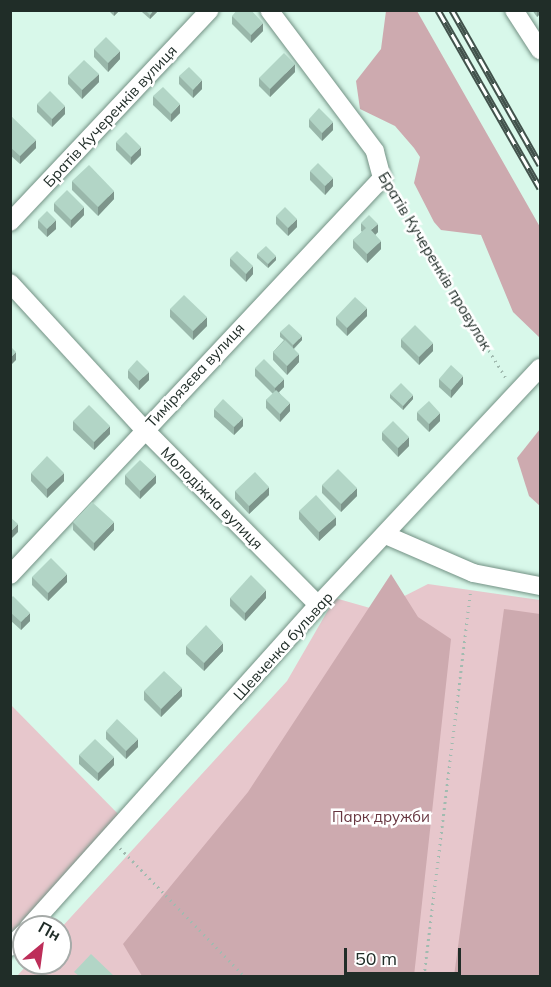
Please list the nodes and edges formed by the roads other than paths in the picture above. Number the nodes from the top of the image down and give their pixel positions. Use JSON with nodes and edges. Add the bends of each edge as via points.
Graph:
{"nodes":[{"id":1,"x":210,"y":10,"type":"edge"},
{"id":2,"x":269,"y":10,"type":"edge"},
{"id":3,"x":514,"y":10,"type":"edge"},
{"id":4,"x":540,"y":50,"type":"edge"},
{"id":5,"x":382,"y":178,"type":"joint"},
{"id":6,"x":10,"y":222,"type":"edge"},
{"id":7,"x":10,"y":283,"type":"edge"},
{"id":8,"x":540,"y":368,"type":"edge"},
{"id":9,"x":144,"y":429,"type":"junction"},
{"id":10,"x":388,"y":536,"type":"junction"},
{"id":11,"x":10,"y":575,"type":"edge"},
{"id":12,"x":540,"y":585,"type":"edge"},
{"id":13,"x":318,"y":605,"type":"junction"},
{"id":14,"x":40,"y":915,"type":"edge"}],
"edges":[{"from":1,"to":6,"type":"street","name":"Братів Кучеренків вулиця"},
{"from":2,"to":5,"type":"street","name":"Братів Кучеренків провулок","via":[[375,151]]},
{"from":3,"to":4,"type":"street"},
{"from":5,"to":9,"type":"street","name":"Тимірязєва вулиця"},
{"from":7,"to":9,"type":"street","name":"Молодіжна вулиця"},
{"from":8,"to":10,"type":"street","name":"Шевченка бульвар"},
{"from":9,"to":11,"type":"street","name":"Тимірязєва вулиця"},
{"from":9,"to":13,"type":"street","name":"Молодіжна вулиця"},
{"from":10,"to":12,"type":"street","via":[[473,573]]},
{"from":10,"to":13,"type":"street","name":"Шевченка бульвар"},
{"from":13,"to":14,"type":"street","name":"Шевченка бульвар"}]}
